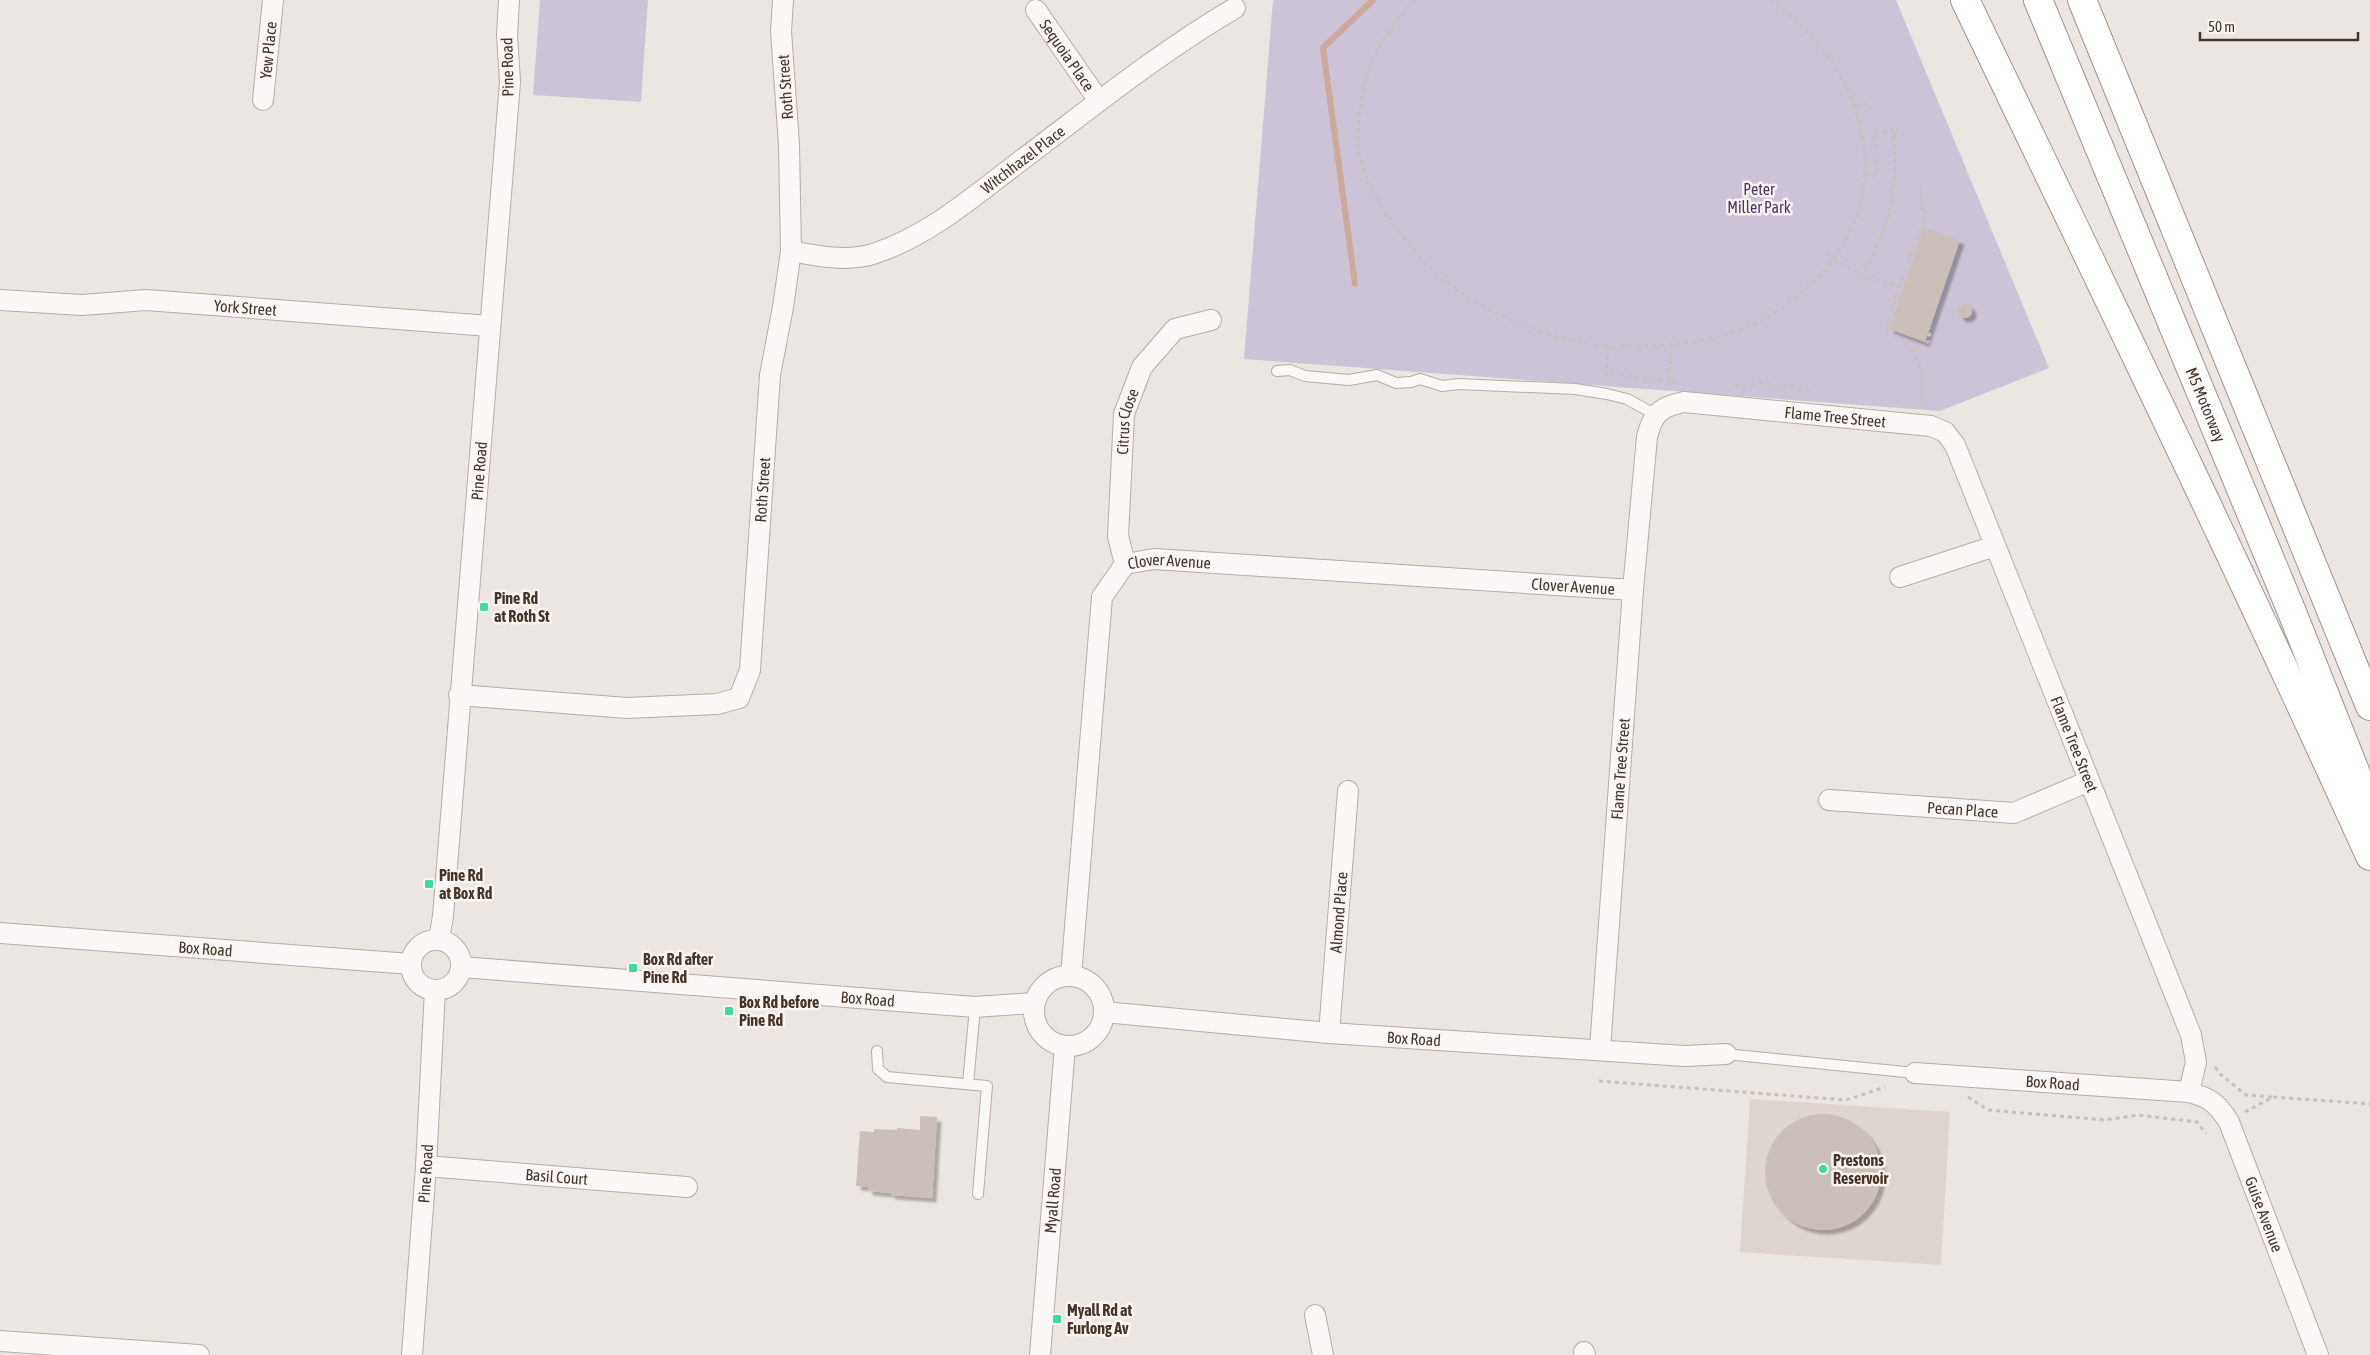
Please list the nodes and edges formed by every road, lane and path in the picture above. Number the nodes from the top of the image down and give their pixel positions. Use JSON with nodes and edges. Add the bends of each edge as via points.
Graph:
{"nodes":[{"id":1,"x":273,"y":0,"type":"edge"},
{"id":2,"x":509,"y":0,"type":"edge"},
{"id":3,"x":784,"y":0,"type":"edge"},
{"id":4,"x":1415,"y":0,"type":"edge"},
{"id":5,"x":1770,"y":0,"type":"edge"},
{"id":6,"x":1954,"y":0,"type":"edge"},
{"id":7,"x":1965,"y":0,"type":"edge"},
{"id":8,"x":2038,"y":0,"type":"edge"},
{"id":9,"x":2082,"y":0,"type":"edge"},
{"id":10,"x":1235,"y":8,"type":"dead end"},
{"id":11,"x":1036,"y":10,"type":"dead end"},
{"id":12,"x":263,"y":100,"type":"dead end"},
{"id":13,"x":1099,"y":101,"type":"junction"},
{"id":14,"x":1871,"y":103,"type":"dead end"},
{"id":15,"x":1856,"y":107,"type":"junction"},
{"id":16,"x":1893,"y":134,"type":"junction"},
{"id":17,"x":1904,"y":142,"type":"dead end"},
{"id":18,"x":1864,"y":175,"type":"junction"},
{"id":19,"x":1920,"y":186,"type":"dead end"},
{"id":20,"x":791,"y":250,"type":"junction"},
{"id":21,"x":1828,"y":254,"type":"dead end"},
{"id":22,"x":1835,"y":260,"type":"junction"},
{"id":23,"x":1862,"y":275,"type":"junction"},
{"id":24,"x":1899,"y":286,"type":"junction"},
{"id":25,"x":0,"y":300,"type":"edge"},
{"id":26,"x":2115,"y":313,"type":"junction"},
{"id":27,"x":1211,"y":320,"type":"dead end"},
{"id":28,"x":490,"y":326,"type":"junction"},
{"id":29,"x":1930,"y":328,"type":"dead end"},
{"id":30,"x":1671,"y":345,"type":"junction"},
{"id":31,"x":1608,"y":347,"type":"junction"},
{"id":32,"x":1912,"y":351,"type":"junction"},
{"id":33,"x":1277,"y":371,"type":"dead end"},
{"id":34,"x":1669,"y":381,"type":"junction"},
{"id":35,"x":1922,"y":405,"type":"dead end"},
{"id":36,"x":1661,"y":411,"type":"junction"},
{"id":37,"x":1995,"y":546,"type":"junction"},
{"id":38,"x":1125,"y":564,"type":"junction"},
{"id":39,"x":1900,"y":577,"type":"dead end"},
{"id":40,"x":1633,"y":590,"type":"junction"},
{"id":41,"x":459,"y":695,"type":"junction"},
{"id":42,"x":2370,"y":706,"type":"edge"},
{"id":43,"x":2088,"y":781,"type":"junction"},
{"id":44,"x":1348,"y":791,"type":"dead end"},
{"id":45,"x":1829,"y":800,"type":"dead end"},
{"id":46,"x":2370,"y":808,"type":"edge"},
{"id":47,"x":2370,"y":856,"type":"edge"},
{"id":48,"x":0,"y":934,"type":"edge"},
{"id":49,"x":439,"y":940,"type":"junction"},
{"id":50,"x":410,"y":964,"type":"junction"},
{"id":51,"x":461,"y":967,"type":"junction"},
{"id":52,"x":1071,"y":976,"type":"junction"},
{"id":53,"x":435,"y":990,"type":"junction"},
{"id":54,"x":1034,"y":1003,"type":"junction"},
{"id":55,"x":975,"y":1007,"type":"junction"},
{"id":56,"x":1104,"y":1012,"type":"junction"},
{"id":57,"x":1329,"y":1033,"type":"junction"},
{"id":58,"x":1065,"y":1046,"type":"junction"},
{"id":59,"x":1600,"y":1049,"type":"junction"},
{"id":60,"x":876,"y":1051,"type":"dead end"},
{"id":61,"x":1726,"y":1054,"type":"joint"},
{"id":62,"x":1915,"y":1073,"type":"joint"},
{"id":63,"x":1599,"y":1081,"type":"dead end"},
{"id":64,"x":968,"y":1084,"type":"junction"},
{"id":65,"x":1890,"y":1085,"type":"dead end"},
{"id":66,"x":2189,"y":1092,"type":"junction"},
{"id":67,"x":1966,"y":1096,"type":"dead end"},
{"id":68,"x":2370,"y":1104,"type":"edge"},
{"id":69,"x":2251,"y":1108,"type":"dead end"},
{"id":70,"x":2206,"y":1134,"type":"dead end"},
{"id":71,"x":426,"y":1166,"type":"junction"},
{"id":72,"x":688,"y":1187,"type":"dead end"},
{"id":73,"x":978,"y":1194,"type":"dead end"},
{"id":74,"x":1315,"y":1315,"type":"dead end"},
{"id":75,"x":0,"y":1341,"type":"edge"},
{"id":76,"x":141,"y":1353,"type":"edge"},
{"id":77,"x":199,"y":1355,"type":"edge"},
{"id":78,"x":412,"y":1355,"type":"edge"},
{"id":79,"x":1040,"y":1355,"type":"edge"},
{"id":80,"x":1323,"y":1355,"type":"edge"},
{"id":81,"x":2318,"y":1355,"type":"edge"}],
"edges":[{"from":1,"to":12,"type":"street","name":"Yew Place"},
{"from":2,"to":28,"type":"street","name":"Pine Road","via":[[510,82]]},
{"from":3,"to":20,"type":"street","name":"Roth Street","via":[[781,31],[789,145]]},
{"from":4,"to":31,"type":"path","via":[[1387,34],[1372,60],[1361,92],[1359,153],[1370,186],[1413,251],[1444,280],[1470,298],[1520,324],[1579,343]]},
{"from":5,"to":15,"type":"path","via":[[1805,28],[1836,67]]},
{"from":6,"to":26,"type":"highway"},
{"from":7,"to":26,"type":"highway"},
{"from":8,"to":46,"type":"highway","name":"M5 Motorway"},
{"from":9,"to":42,"type":"highway"},
{"from":10,"to":13,"type":"street","name":"Witchhazel Place"},
{"from":11,"to":13,"type":"street","name":"Sequoia Place"},
{"from":13,"to":20,"type":"street","name":"Witchhazel Place","via":[[933,227],[900,244],[871,255],[845,257],[816,256]]},
{"from":14,"to":15,"type":"path"},
{"from":15,"to":18,"type":"path","via":[[1861,128]]},
{"from":16,"to":17,"type":"path","via":[[1902,134]]},
{"from":16,"to":18,"type":"path","via":[[1893,130],[1874,134],[1876,177]]},
{"from":16,"to":23,"type":"path","via":[[1896,168],[1893,200],[1875,253]]},
{"from":18,"to":22,"type":"path","via":[[1863,195],[1854,227]]},
{"from":19,"to":24,"type":"path","via":[[1924,221]]},
{"from":20,"to":41,"type":"street","name":"Roth Street","via":[[770,375],[750,670],[739,698],[717,704],[627,708]]},
{"from":21,"to":22,"type":"path"},
{"from":22,"to":23,"type":"path"},
{"from":22,"to":30,"type":"path","via":[[1783,307],[1747,328],[1696,342]]},
{"from":23,"to":24,"type":"path"},
{"from":24,"to":32,"type":"path","via":[[1886,332],[1908,342]]},
{"from":25,"to":28,"type":"street","name":"York Street","via":[[82,305],[146,300]]},
{"from":26,"to":47,"type":"highway","via":[[2266,627]]},
{"from":27,"to":38,"type":"street","name":"Citrus Close","via":[[1175,330],[1142,366],[1124,414],[1118,536]]},
{"from":28,"to":41,"type":"street","name":"Pine Road"},
{"from":29,"to":32,"type":"path","via":[[1930,341]]},
{"from":30,"to":31,"type":"path"},
{"from":30,"to":34,"type":"path"},
{"from":31,"to":34,"type":"path","via":[[1606,373]]},
{"from":32,"to":35,"type":"path","via":[[1922,370]]},
{"from":33,"to":36,"type":"lane","via":[[1290,370],[1305,376],[1348,380],[1376,375],[1396,383],[1420,379],[1442,386],[1574,390],[1617,395]]},
{"from":34,"to":36,"type":"path"},
{"from":36,"to":37,"type":"street","name":"Flame Tree Street","via":[[1684,402],[1930,426],[1945,432],[1955,445]]},
{"from":36,"to":40,"type":"street","name":"Flame Tree Street","via":[[1651,421],[1647,437]]},
{"from":37,"to":39,"type":"street"},
{"from":37,"to":43,"type":"street","name":"Flame Tree Street"},
{"from":38,"to":40,"type":"street","name":"Clover Avenue","via":[[1154,559]]},
{"from":38,"to":52,"type":"street","name":"Clover Avenue","via":[[1102,597]]},
{"from":40,"to":59,"type":"street","name":"Flame Tree Street"},
{"from":41,"to":49,"type":"street","name":"Pine Road"},
{"from":43,"to":45,"type":"street","name":"Pecan Place","via":[[2014,813]]},
{"from":43,"to":66,"type":"street","name":"Flame Tree Street","via":[[2191,1035],[2196,1062]]},
{"from":44,"to":57,"type":"street","name":"Almond Place"},
{"from":48,"to":50,"type":"street","name":"Box Road"},
{"from":49,"to":50,"type":"street","via":[[428,941],[417,948]]},
{"from":49,"to":51,"type":"street","via":[[454,949]]},
{"from":50,"to":53,"type":"street","via":[[418,983]]},
{"from":51,"to":53,"type":"street","via":[[451,985]]},
{"from":51,"to":55,"type":"street","name":"Box Road"},
{"from":52,"to":54,"type":"street","via":[[1046,983]]},
{"from":52,"to":56,"type":"street","via":[[1089,982],[1098,990]]},
{"from":53,"to":71,"type":"street","name":"Pine Road"},
{"from":54,"to":55,"type":"street","name":"Box Road"},
{"from":54,"to":58,"type":"street","via":[[1034,1015],[1040,1031],[1053,1043]]},
{"from":55,"to":64,"type":"lane"},
{"from":56,"to":57,"type":"street","name":"Box Road"},
{"from":56,"to":58,"type":"street","via":[[1096,1034],[1076,1046]]},
{"from":57,"to":59,"type":"street","name":"Box Road"},
{"from":58,"to":79,"type":"street","name":"Myall Road"},
{"from":59,"to":61,"type":"street","name":"Box Road","via":[[1685,1056]]},
{"from":60,"to":64,"type":"lane","via":[[878,1068],[887,1077]]},
{"from":61,"to":62,"type":"lane"},
{"from":62,"to":66,"type":"street","name":"Box Road"},
{"from":63,"to":65,"type":"path","via":[[1846,1100]]},
{"from":64,"to":73,"type":"lane","via":[[987,1086]]},
{"from":66,"to":81,"type":"street","name":"Guise Avenue","via":[[2206,1097],[2219,1106],[2229,1122]]},
{"from":67,"to":70,"type":"path","via":[[1988,1110],[2105,1120],[2138,1115],[2197,1122]]},
{"from":68,"to":69,"type":"path","via":[[2273,1097]]},
{"from":71,"to":72,"type":"street","name":"Basil Court"},
{"from":71,"to":78,"type":"street","name":"Pine Road"},
{"from":74,"to":80,"type":"street"},
{"from":75,"to":76,"type":"street"},
{"from":76,"to":77,"type":"street"}]}
